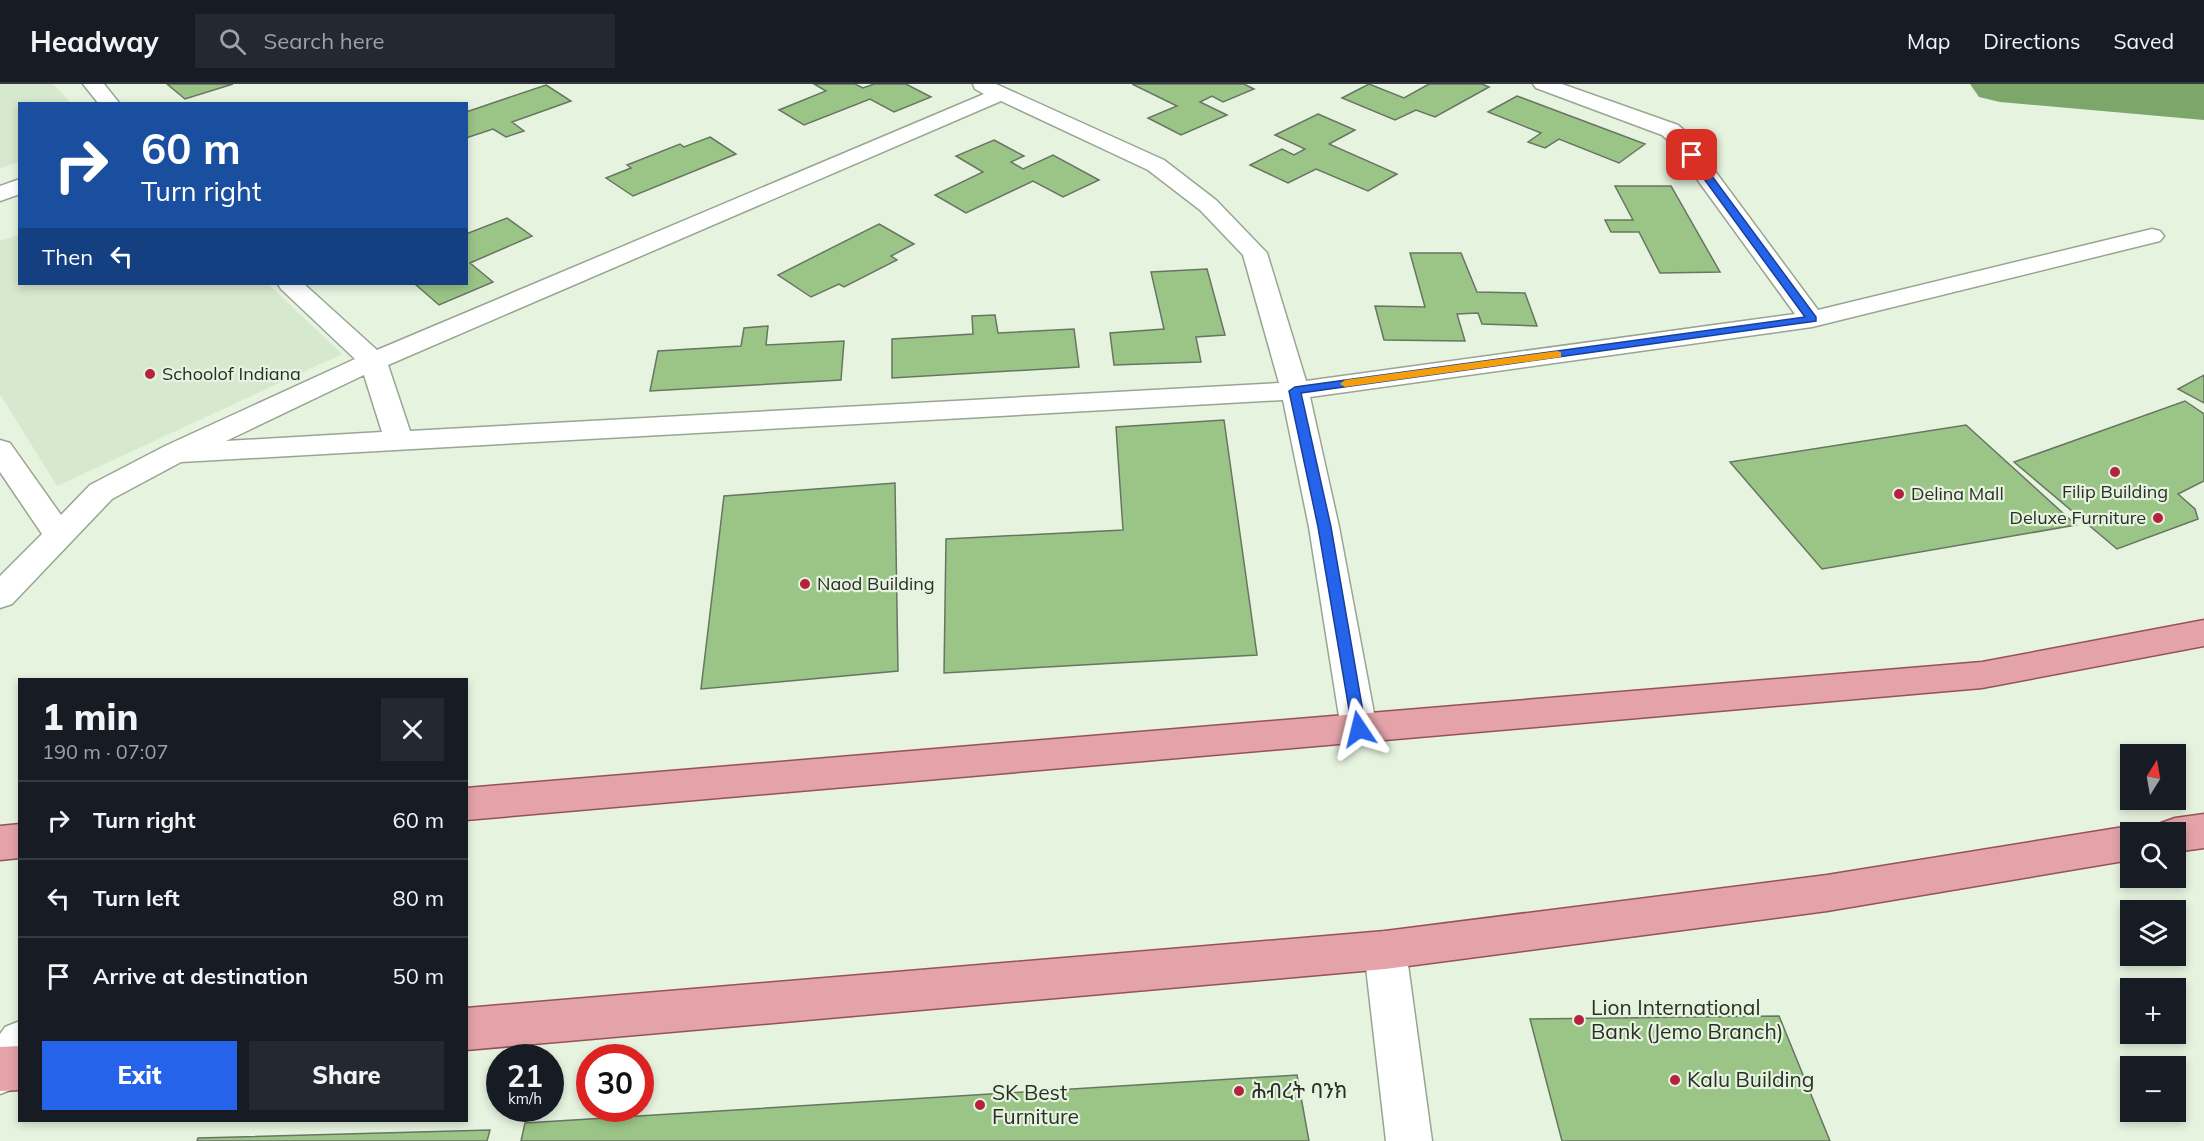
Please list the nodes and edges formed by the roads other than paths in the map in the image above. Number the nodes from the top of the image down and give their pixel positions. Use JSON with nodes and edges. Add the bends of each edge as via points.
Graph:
{"nodes":[{"id":1,"x":93,"y":84,"type":"edge"},
{"id":2,"x":1543,"y":84,"type":"edge"},
{"id":3,"x":990,"y":89,"type":"edge"},
{"id":4,"x":108,"y":102,"type":"edge"},
{"id":5,"x":18,"y":187,"type":"edge"},
{"id":6,"x":0,"y":194,"type":"edge"},
{"id":7,"x":18,"y":201,"type":"edge"},
{"id":8,"x":0,"y":203,"type":"edge"},
{"id":9,"x":2152,"y":236,"type":"dead end"},
{"id":10,"x":291,"y":285,"type":"edge"},
{"id":11,"x":1812,"y":319,"type":"junction"},
{"id":12,"x":372,"y":361,"type":"junction"},
{"id":13,"x":1295,"y":391,"type":"junction"},
{"id":14,"x":399,"y":440,"type":"junction"},
{"id":15,"x":0,"y":450,"type":"edge"},
{"id":16,"x":175,"y":453,"type":"junction"},
{"id":17,"x":59,"y":535,"type":"junction"},
{"id":18,"x":0,"y":596,"type":"edge"},
{"id":19,"x":2204,"y":633,"type":"edge"},
{"id":20,"x":1359,"y":729,"type":"junction"},
{"id":21,"x":468,"y":804,"type":"edge"},
{"id":22,"x":2204,"y":831,"type":"edge"},
{"id":23,"x":2186,"y":834,"type":"edge"},
{"id":24,"x":18,"y":841,"type":"edge"},
{"id":25,"x":0,"y":843,"type":"edge"},
{"id":26,"x":2120,"y":845,"type":"edge"},
{"id":27,"x":1385,"y":951,"type":"junction"},
{"id":28,"x":468,"y":1029,"type":"edge"},
{"id":29,"x":1409,"y":1141,"type":"edge"}],
"edges":[{"from":1,"to":4,"type":"street"},
{"from":2,"to":11,"type":"street","via":[[1670,130]]},
{"from":3,"to":12,"type":"street"},
{"from":3,"to":13,"type":"street","via":[[1156,165],[1208,205],[1255,253]]},
{"from":5,"to":6,"type":"street"},
{"from":7,"to":8,"type":"street"},
{"from":9,"to":11,"type":"street"},
{"from":10,"to":12,"type":"street"},
{"from":11,"to":13,"type":"street"},
{"from":12,"to":14,"type":"street"},
{"from":12,"to":16,"type":"street"},
{"from":13,"to":14,"type":"street"},
{"from":13,"to":20,"type":"street","via":[[1324,527]]},
{"from":14,"to":16,"type":"street"},
{"from":15,"to":17,"type":"street"},
{"from":16,"to":17,"type":"street","via":[[100,492]]},
{"from":17,"to":18,"type":"street"},
{"from":19,"to":20,"type":"main road","via":[[1982,675]]},
{"from":20,"to":21,"type":"main road"},
{"from":22,"to":23,"type":"main road"},
{"from":24,"to":25,"type":"main road"},
{"from":26,"to":27,"type":"main road","via":[[1827,894]]},
{"from":27,"to":28,"type":"main road"},
{"from":27,"to":29,"type":"street"}]}
